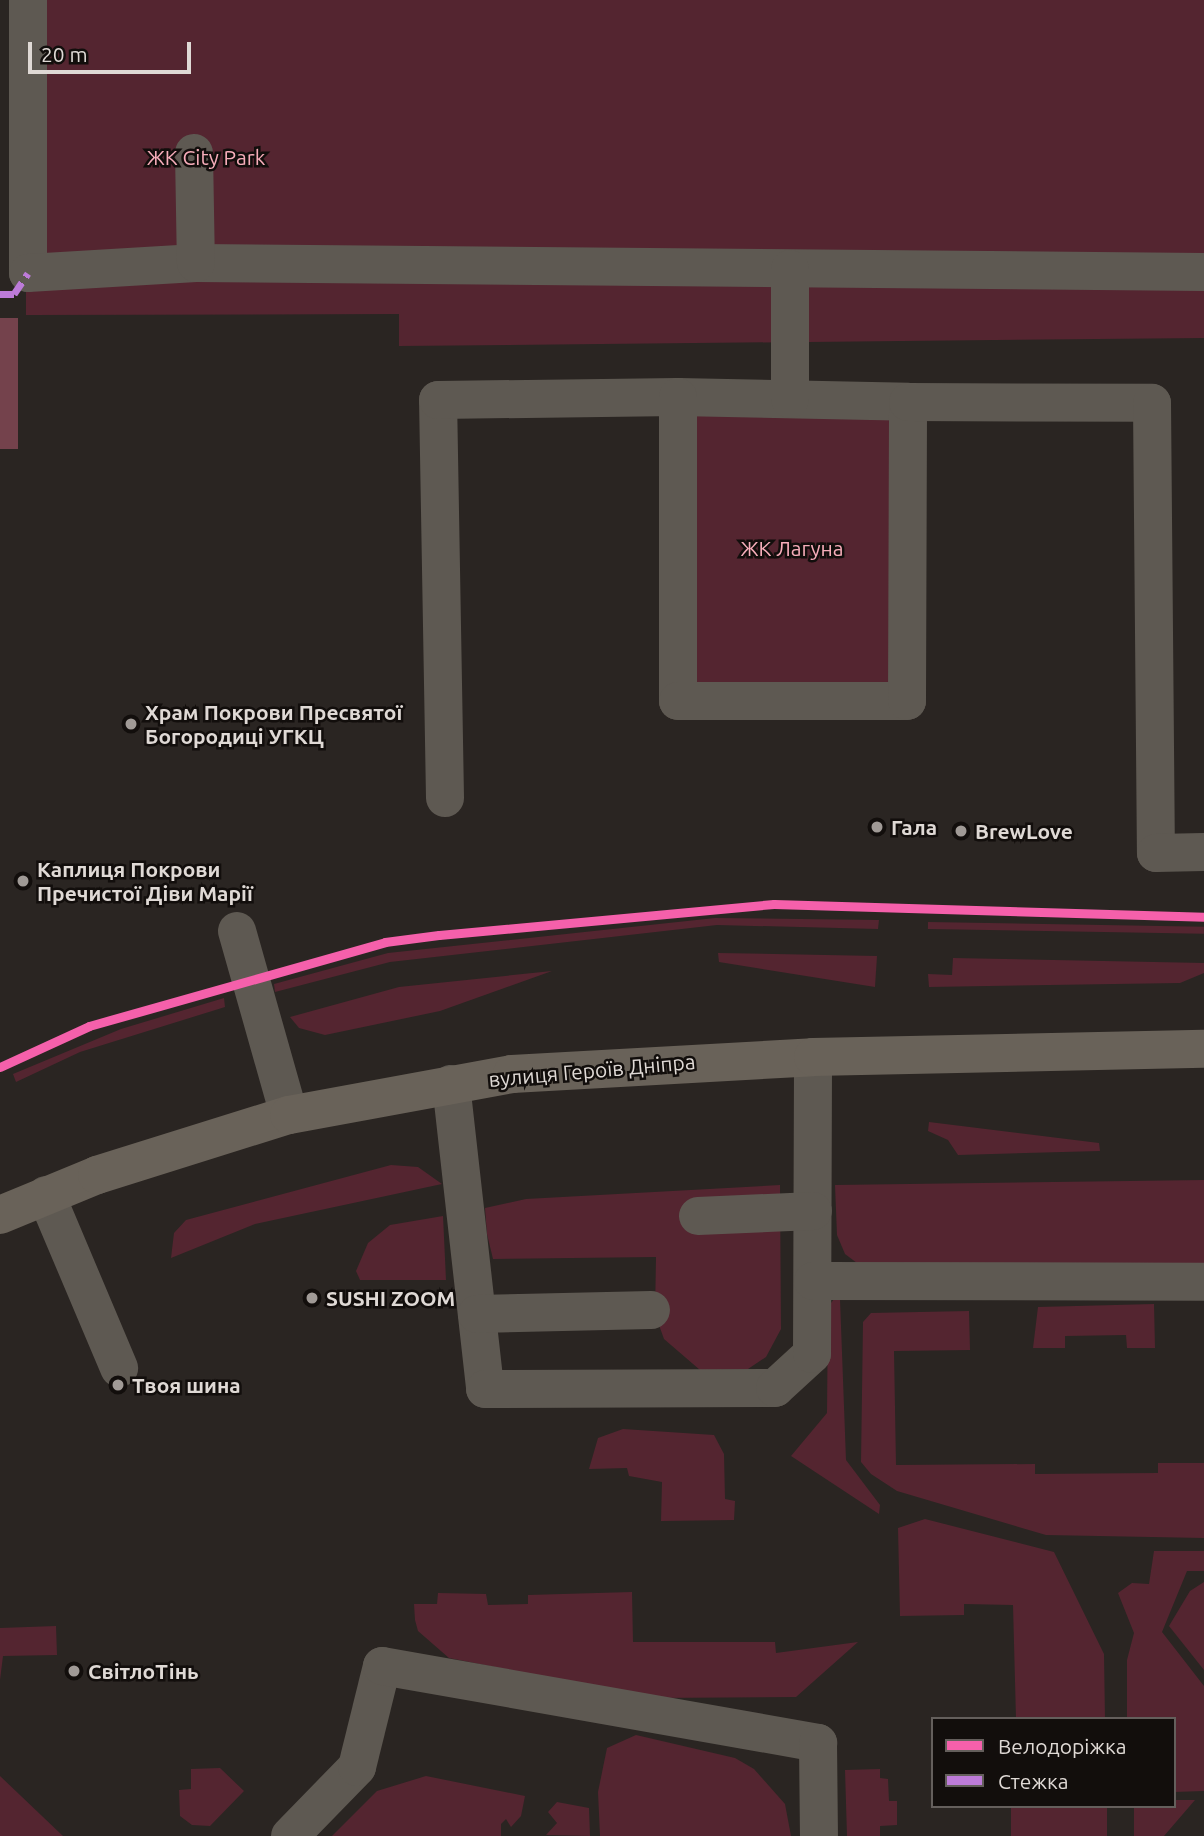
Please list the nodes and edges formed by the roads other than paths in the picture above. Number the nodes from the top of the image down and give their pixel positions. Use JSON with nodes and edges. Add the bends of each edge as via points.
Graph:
{"nodes":[{"id":1,"x":28,"y":0,"type":"edge"},
{"id":2,"x":194,"y":153,"type":"dead end"},
{"id":3,"x":196,"y":263,"type":"junction"},
{"id":4,"x":790,"y":270,"type":"junction"},
{"id":5,"x":1204,"y":272,"type":"edge"},
{"id":6,"x":678,"y":397,"type":"junction"},
{"id":7,"x":790,"y":399,"type":"junction"},
{"id":8,"x":908,"y":402,"type":"junction"},
{"id":9,"x":445,"y":798,"type":"dead end"},
{"id":10,"x":1204,"y":852,"type":"edge"},
{"id":11,"x":237,"y":931,"type":"dead end"},
{"id":12,"x":1204,"y":1049,"type":"edge"},
{"id":13,"x":813,"y":1058,"type":"junction"},
{"id":14,"x":450,"y":1084,"type":"junction"},
{"id":15,"x":289,"y":1115,"type":"junction"},
{"id":16,"x":46,"y":1195,"type":"junction"},
{"id":17,"x":813,"y":1211,"type":"junction"},
{"id":18,"x":0,"y":1216,"type":"edge"},
{"id":19,"x":698,"y":1216,"type":"dead end"},
{"id":20,"x":813,"y":1281,"type":"junction"},
{"id":21,"x":1204,"y":1282,"type":"edge"},
{"id":22,"x":651,"y":1310,"type":"dead end"},
{"id":23,"x":477,"y":1314,"type":"junction"},
{"id":24,"x":119,"y":1368,"type":"dead end"},
{"id":25,"x":290,"y":1836,"type":"edge"},
{"id":26,"x":819,"y":1836,"type":"edge"}],
"edges":[{"from":1,"to":3,"type":"lane","via":[[28,273]]},
{"from":2,"to":3,"type":"lane"},
{"from":3,"to":4,"type":"lane"},
{"from":4,"to":5,"type":"lane"},
{"from":4,"to":7,"type":"lane"},
{"from":6,"to":7,"type":"lane"},
{"from":6,"to":8,"type":"lane","via":[[678,701],[907,701]]},
{"from":6,"to":9,"type":"lane","via":[[438,400]]},
{"from":7,"to":8,"type":"lane"},
{"from":8,"to":10,"type":"lane","via":[[1152,403],[1156,853]]},
{"from":11,"to":15,"type":"lane"},
{"from":12,"to":13,"type":"main road","name":"вулиця Героїв Дніпра"},
{"from":13,"to":14,"type":"main road","name":"вулиця Героїв Дніпра","via":[[572,1068]]},
{"from":13,"to":17,"type":"lane"},
{"from":14,"to":15,"type":"main road","name":"вулиця Героїв Дніпра"},
{"from":14,"to":23,"type":"lane"},
{"from":15,"to":16,"type":"main road","name":"вулиця Героїв Дніпра"},
{"from":16,"to":18,"type":"main road","name":"вулиця Героїв Дніпра"},
{"from":16,"to":24,"type":"lane"},
{"from":17,"to":19,"type":"lane"},
{"from":17,"to":20,"type":"lane"},
{"from":20,"to":21,"type":"lane"},
{"from":20,"to":23,"type":"lane","via":[[812,1353],[775,1388],[485,1389]]},
{"from":22,"to":23,"type":"lane"},
{"from":25,"to":26,"type":"lane","via":[[357,1767],[382,1666],[818,1743]]}]}
